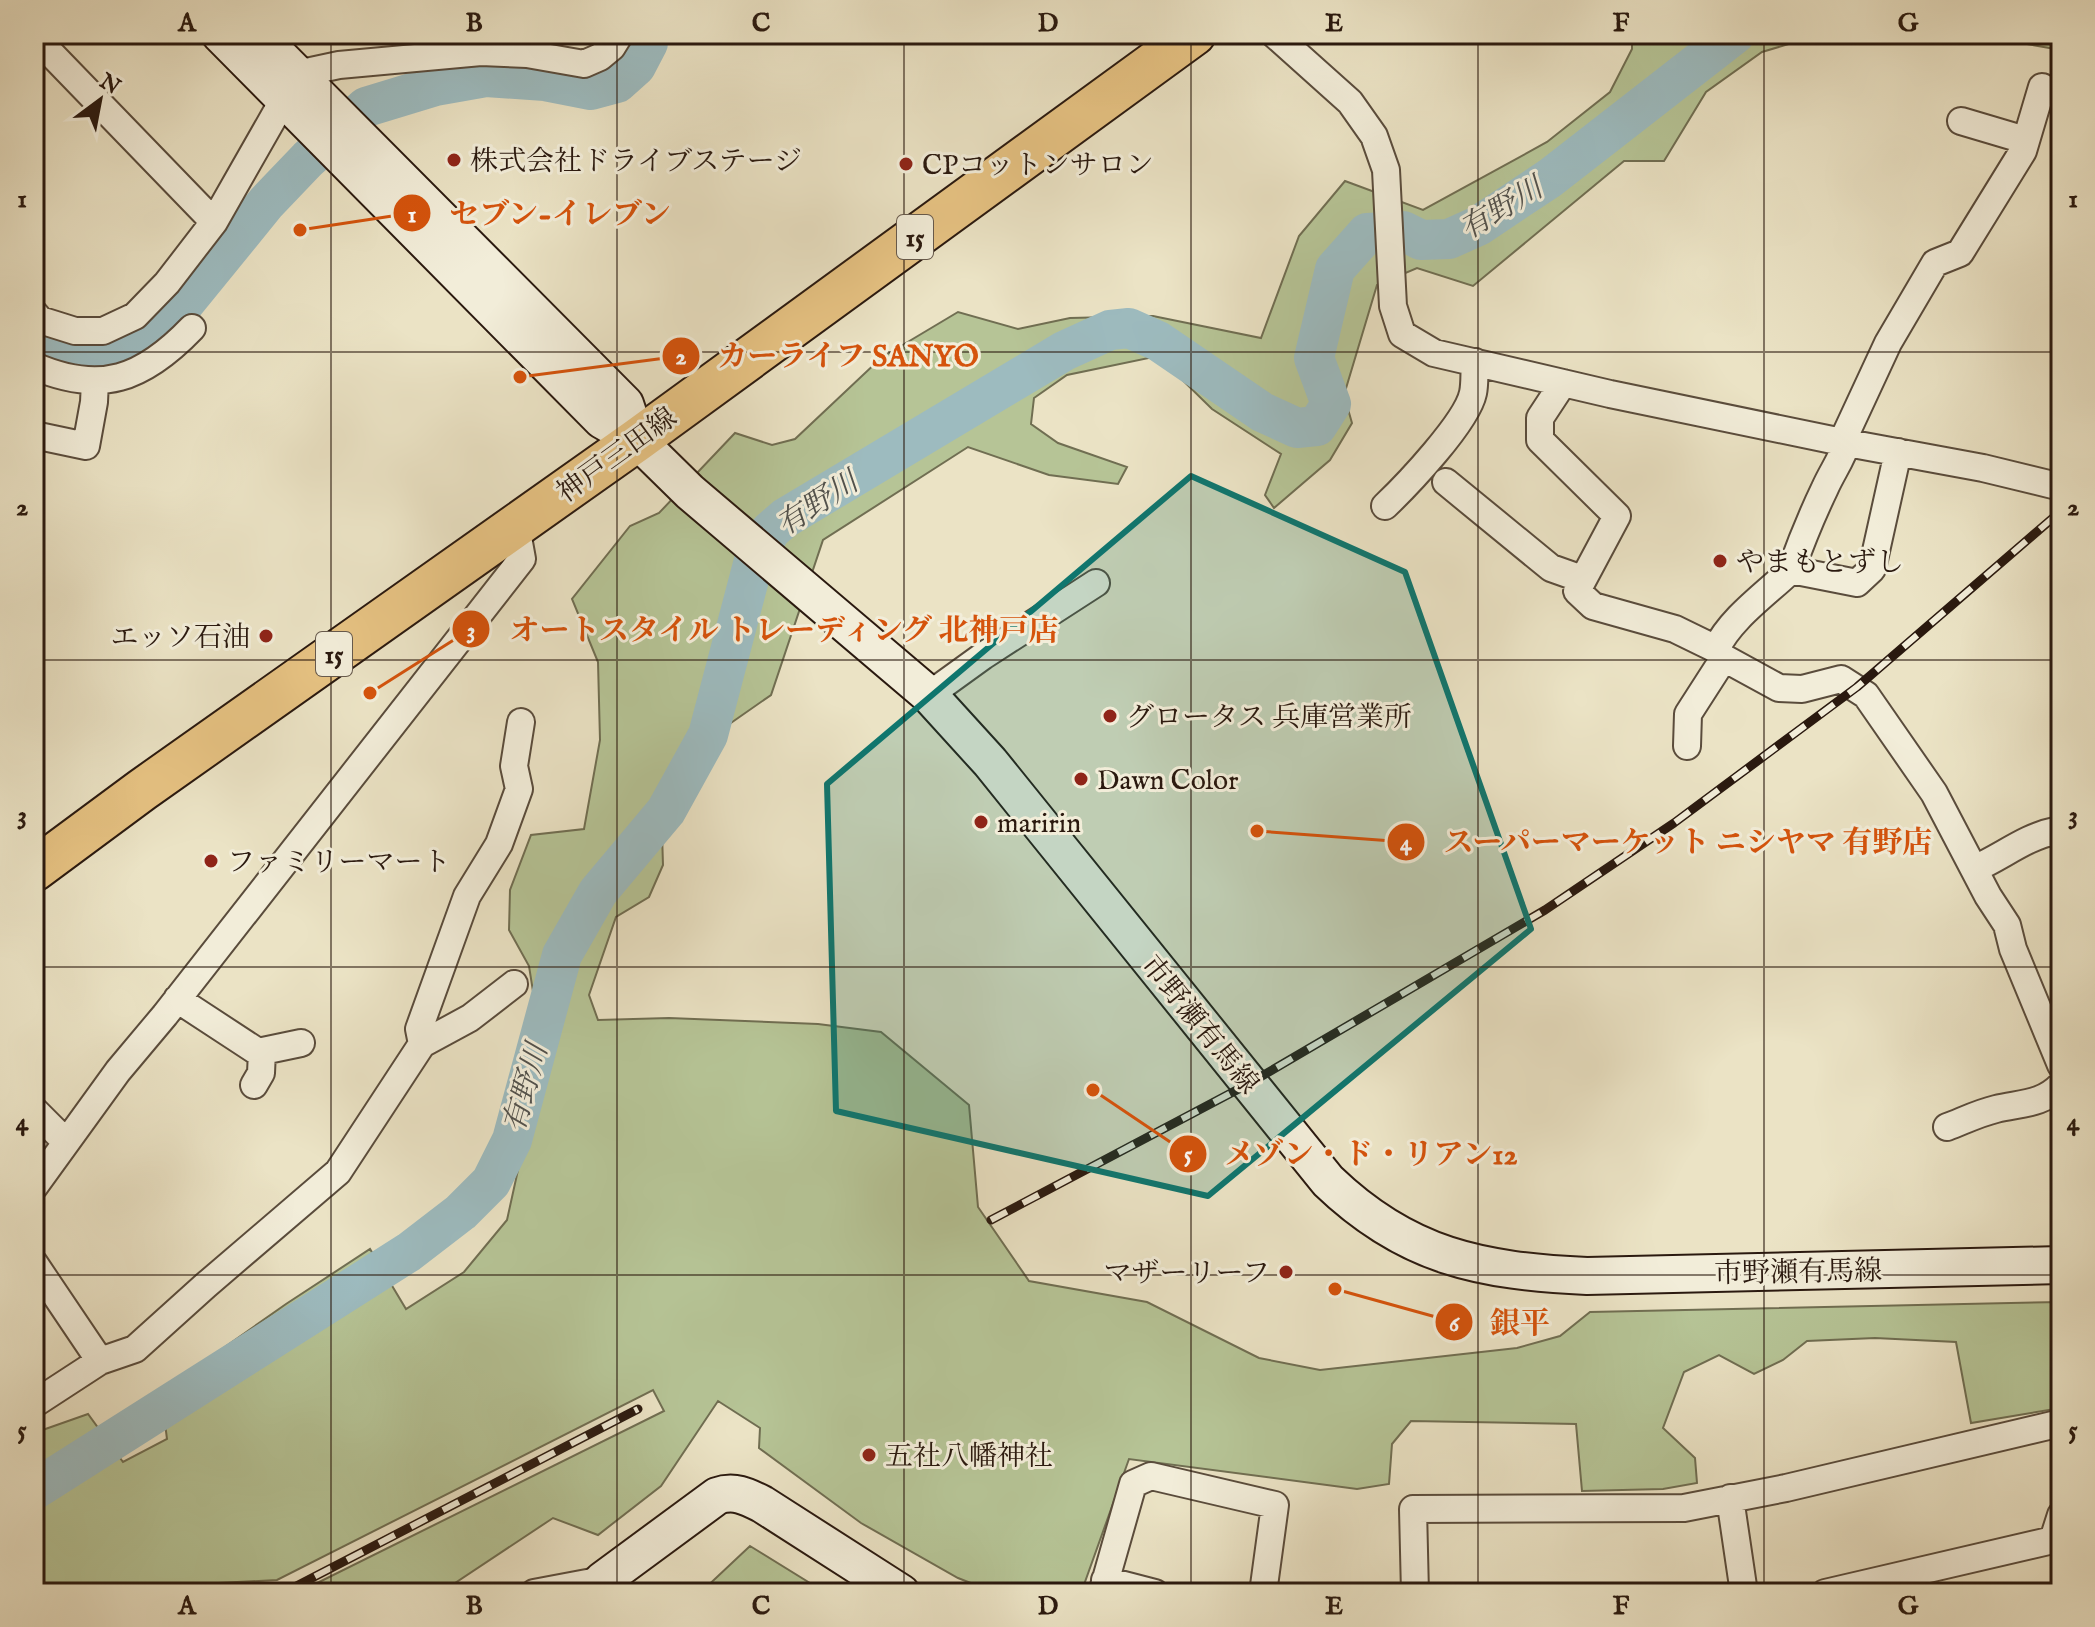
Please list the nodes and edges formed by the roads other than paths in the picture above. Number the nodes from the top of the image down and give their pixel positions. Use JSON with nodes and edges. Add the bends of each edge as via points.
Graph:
{"nodes":[{"id":1,"x":220,"y":34,"type":"edge"},
{"id":2,"x":257,"y":34,"type":"edge"},
{"id":3,"x":620,"y":34,"type":"edge"},
{"id":4,"x":1194,"y":34,"type":"edge"},
{"id":5,"x":1274,"y":34,"type":"edge"},
{"id":6,"x":34,"y":36,"type":"edge"},
{"id":7,"x":496,"y":43,"type":"edge"},
{"id":8,"x":436,"y":44,"type":"edge"},
{"id":9,"x":2042,"y":87,"type":"dead end"},
{"id":10,"x":305,"y":101,"type":"junction"},
{"id":11,"x":1961,"y":121,"type":"dead end"},
{"id":12,"x":2025,"y":140,"type":"junction"},
{"id":13,"x":214,"y":222,"type":"junction"},
{"id":14,"x":34,"y":313,"type":"edge"},
{"id":15,"x":192,"y":328,"type":"dead end"},
{"id":16,"x":1475,"y":362,"type":"junction"},
{"id":17,"x":34,"y":366,"type":"edge"},
{"id":18,"x":95,"y":381,"type":"junction"},
{"id":19,"x":1563,"y":383,"type":"junction"},
{"id":20,"x":34,"y":435,"type":"edge"},
{"id":21,"x":637,"y":440,"type":"junction"},
{"id":22,"x":1844,"y":442,"type":"junction"},
{"id":23,"x":1898,"y":452,"type":"junction"},
{"id":24,"x":1446,"y":482,"type":"dead end"},
{"id":25,"x":2061,"y":487,"type":"edge"},
{"id":26,"x":1385,"y":506,"type":"dead end"},
{"id":27,"x":516,"y":526,"type":"junction"},
{"id":28,"x":1791,"y":570,"type":"junction"},
{"id":29,"x":1582,"y":579,"type":"junction"},
{"id":30,"x":1096,"y":583,"type":"dead end"},
{"id":31,"x":1720,"y":654,"type":"junction"},
{"id":32,"x":929,"y":695,"type":"junction"},
{"id":33,"x":521,"y":722,"type":"dead end"},
{"id":34,"x":1687,"y":746,"type":"dead end"},
{"id":35,"x":2061,"y":836,"type":"edge"},
{"id":36,"x":1974,"y":869,"type":"junction"},
{"id":37,"x":34,"y":870,"type":"edge"},
{"id":38,"x":514,"y":984,"type":"dead end"},
{"id":39,"x":177,"y":999,"type":"junction"},
{"id":40,"x":301,"y":1043,"type":"dead end"},
{"id":41,"x":422,"y":1044,"type":"junction"},
{"id":42,"x":262,"y":1051,"type":"junction"},
{"id":43,"x":2061,"y":1065,"type":"edge"},
{"id":44,"x":254,"y":1085,"type":"dead end"},
{"id":45,"x":2061,"y":1085,"type":"edge"},
{"id":46,"x":34,"y":1110,"type":"edge"},
{"id":47,"x":1947,"y":1127,"type":"dead end"},
{"id":48,"x":65,"y":1141,"type":"junction"},
{"id":49,"x":34,"y":1187,"type":"edge"},
{"id":50,"x":34,"y":1263,"type":"edge"},
{"id":51,"x":2061,"y":1265,"type":"edge"},
{"id":52,"x":100,"y":1361,"type":"junction"},
{"id":53,"x":34,"y":1404,"type":"edge"},
{"id":54,"x":2061,"y":1423,"type":"edge"},
{"id":55,"x":1730,"y":1498,"type":"junction"},
{"id":56,"x":2061,"y":1515,"type":"edge"},
{"id":57,"x":597,"y":1586,"type":"edge"},
{"id":58,"x":1103,"y":1587,"type":"edge"},
{"id":59,"x":534,"y":1593,"type":"edge"},
{"id":60,"x":901,"y":1593,"type":"edge"},
{"id":61,"x":1155,"y":1593,"type":"edge"},
{"id":62,"x":1263,"y":1593,"type":"edge"},
{"id":63,"x":1415,"y":1593,"type":"edge"},
{"id":64,"x":1744,"y":1593,"type":"edge"},
{"id":65,"x":1825,"y":1593,"type":"edge"}],
"edges":[{"from":1,"to":10,"type":"main road"},
{"from":2,"to":10,"type":"main road"},
{"from":3,"to":7,"type":"street","via":[[600,57],[584,64]]},
{"from":4,"to":21,"type":"main road","name":"神戸三田線","number":"15"},
{"from":5,"to":16,"type":"street","via":[[1350,102],[1374,136],[1386,170],[1393,306],[1402,334],[1434,353]]},
{"from":6,"to":13,"type":"street"},
{"from":7,"to":8,"type":"street"},
{"from":8,"to":10,"type":"street","via":[[339,65]]},
{"from":9,"to":12,"type":"street"},
{"from":10,"to":13,"type":"street"},
{"from":10,"to":21,"type":"main road","name":"市野瀬有馬線","via":[[602,420]]},
{"from":11,"to":12,"type":"street"},
{"from":12,"to":22,"type":"street","via":[[1960,253],[1935,263],[1888,343]]},
{"from":13,"to":14,"type":"street","via":[[135,316],[103,331],[75,331]]},
{"from":15,"to":18,"type":"street","via":[[154,363]]},
{"from":16,"to":19,"type":"street"},
{"from":16,"to":26,"type":"street","via":[[1473,392],[1454,430]]},
{"from":17,"to":18,"type":"street"},
{"from":18,"to":20,"type":"street","via":[[86,446]]},
{"from":19,"to":22,"type":"street"},
{"from":19,"to":29,"type":"street","via":[[1540,418],[1540,440],[1617,516]]},
{"from":21,"to":27,"type":"main road","name":"神戸三田線","number":"15"},
{"from":21,"to":32,"type":"main road","name":"市野瀬有馬線","via":[[690,492]]},
{"from":22,"to":23,"type":"street"},
{"from":22,"to":28,"type":"street"},
{"from":23,"to":25,"type":"street"},
{"from":23,"to":28,"type":"street","via":[[1872,569],[1857,583]]},
{"from":24,"to":29,"type":"street","via":[[1551,568]]},
{"from":27,"to":37,"type":"main road","name":"神戸三田線","number":"15"},
{"from":27,"to":39,"type":"street","via":[[522,559]]},
{"from":28,"to":31,"type":"street","via":[[1721,639]]},
{"from":29,"to":31,"type":"street","via":[[1577,591],[1593,606],[1658,623]]},
{"from":30,"to":32,"type":"street"},
{"from":31,"to":34,"type":"street","via":[[1688,714]]},
{"from":31,"to":36,"type":"street","via":[[1779,688],[1802,689],[1841,679],[1857,687],[1934,793]]},
{"from":32,"to":51,"type":"main road","name":"市野瀬有馬線","via":[[1000,773],[1328,1181],[1388,1230],[1497,1268],[1587,1276]]},
{"from":33,"to":41,"type":"street","via":[[514,766],[519,789],[499,844],[467,896],[419,1029]]},
{"from":35,"to":36,"type":"street","via":[[2055,831],[2035,835]]},
{"from":36,"to":43,"type":"street","via":[[2007,925]]},
{"from":38,"to":41,"type":"street","via":[[470,1018]]},
{"from":39,"to":42,"type":"street"},
{"from":39,"to":48,"type":"street"},
{"from":40,"to":42,"type":"street"},
{"from":41,"to":52,"type":"street","via":[[338,1172],[135,1349]]},
{"from":42,"to":44,"type":"street","via":[[261,1073]]},
{"from":45,"to":47,"type":"street","via":[[2037,1102],[1995,1109]]},
{"from":46,"to":48,"type":"street"},
{"from":48,"to":49,"type":"street"},
{"from":50,"to":52,"type":"street"},
{"from":52,"to":53,"type":"street"},
{"from":54,"to":55,"type":"street"},
{"from":55,"to":63,"type":"street","via":[[1684,1508],[1413,1509]]},
{"from":55,"to":64,"type":"street"},
{"from":56,"to":65,"type":"street","via":[[2053,1540]]},
{"from":57,"to":59,"type":"street"},
{"from":57,"to":60,"type":"main road","via":[[717,1496],[730,1492],[762,1504]]},
{"from":58,"to":61,"type":"street"},
{"from":58,"to":62,"type":"street","via":[[1133,1484],[1151,1476],[1275,1505]]}]}
